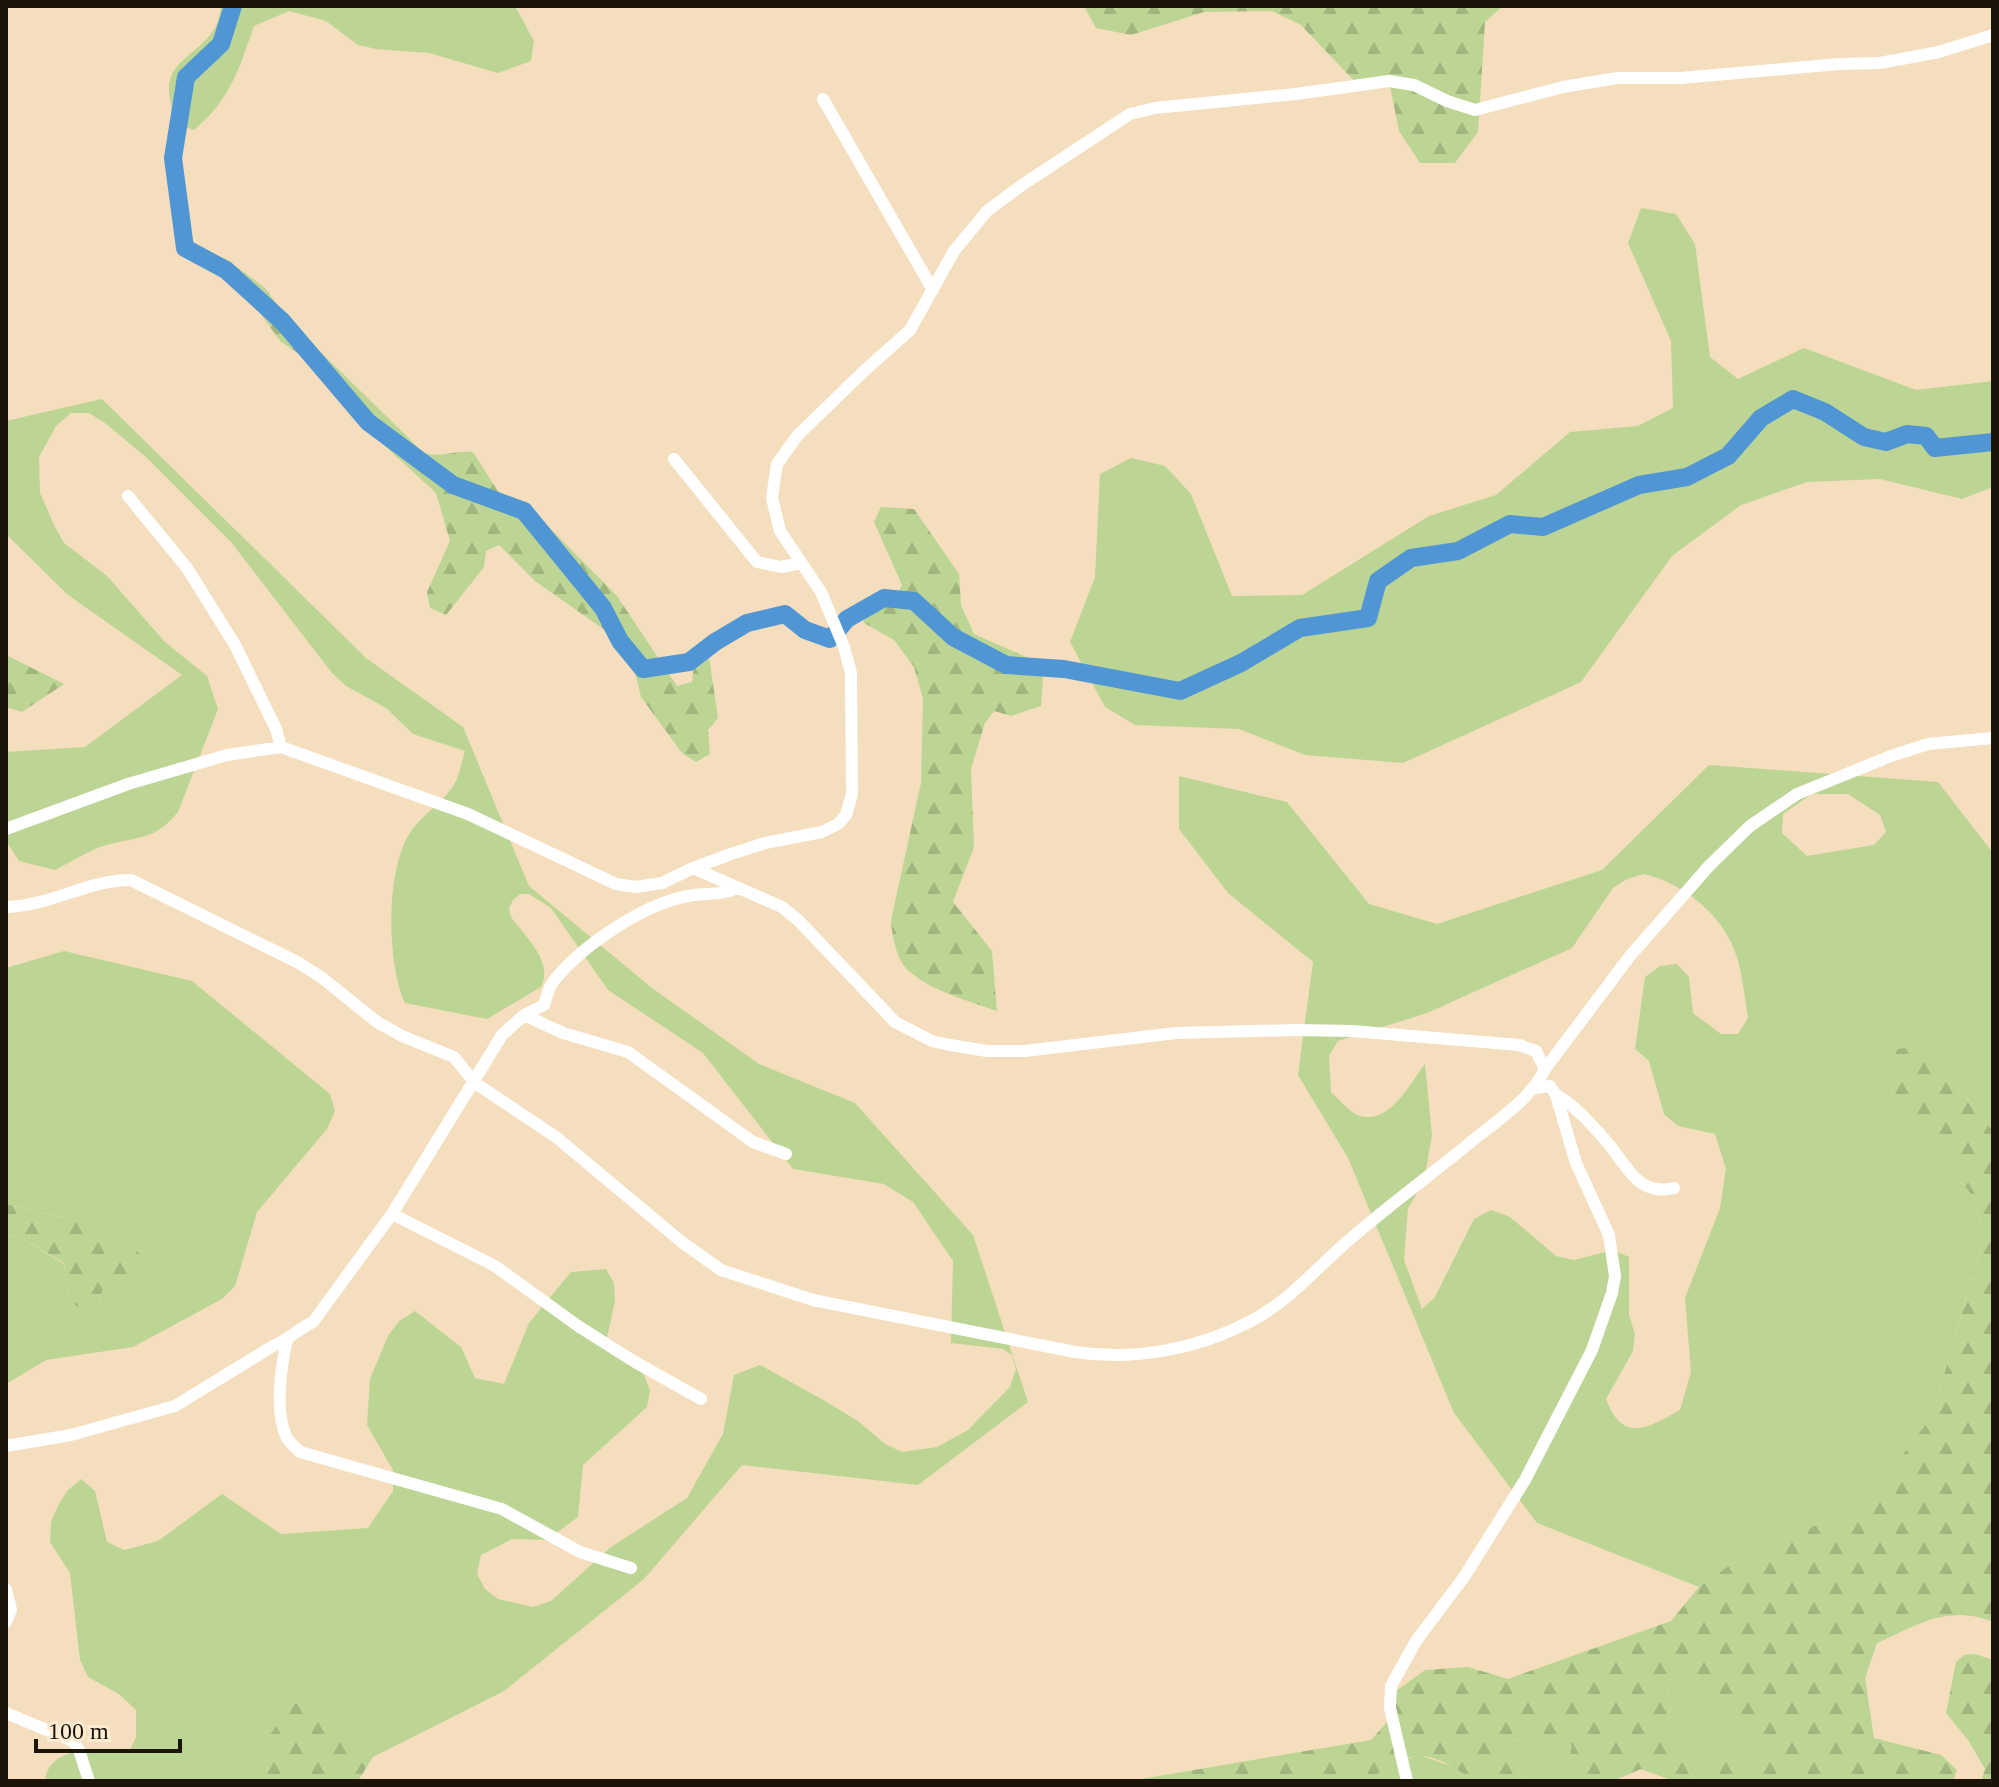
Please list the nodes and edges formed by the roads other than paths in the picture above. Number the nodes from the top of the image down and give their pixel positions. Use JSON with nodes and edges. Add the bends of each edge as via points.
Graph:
{"nodes":[{"id":1,"x":1993,"y":35,"type":"edge"},
{"id":2,"x":823,"y":99,"type":"dead end"},
{"id":3,"x":933,"y":290,"type":"junction"},
{"id":4,"x":674,"y":459,"type":"dead end"},
{"id":5,"x":128,"y":496,"type":"dead end"},
{"id":6,"x":801,"y":563,"type":"junction"},
{"id":7,"x":1993,"y":738,"type":"edge"},
{"id":8,"x":281,"y":747,"type":"junction"},
{"id":9,"x":6,"y":829,"type":"edge"},
{"id":10,"x":693,"y":868,"type":"junction"},
{"id":11,"x":737,"y":888,"type":"junction"},
{"id":12,"x":6,"y":907,"type":"edge"},
{"id":13,"x":524,"y":1015,"type":"junction"},
{"id":14,"x":1545,"y":1069,"type":"junction"},
{"id":15,"x":475,"y":1083,"type":"junction"},
{"id":16,"x":1536,"y":1088,"type":"junction"},
{"id":17,"x":1556,"y":1095,"type":"junction"},
{"id":18,"x":786,"y":1154,"type":"dead end"},
{"id":19,"x":1674,"y":1188,"type":"dead end"},
{"id":20,"x":392,"y":1214,"type":"junction"},
{"id":21,"x":287,"y":1340,"type":"junction"},
{"id":22,"x":701,"y":1399,"type":"dead end"},
{"id":23,"x":6,"y":1446,"type":"edge"},
{"id":24,"x":631,"y":1568,"type":"dead end"},
{"id":25,"x":6,"y":1589,"type":"edge"},
{"id":26,"x":6,"y":1622,"type":"edge"},
{"id":27,"x":6,"y":1713,"type":"edge"},
{"id":28,"x":89,"y":1781,"type":"edge"},
{"id":29,"x":1407,"y":1781,"type":"edge"}],
"edges":[{"from":1,"to":3,"type":"street","via":[[1880,63],[1617,78],[1475,110],[1414,85],[1389,81],[1130,114],[987,211],[954,251]]},
{"from":2,"to":3,"type":"street"},
{"from":3,"to":6,"type":"street","via":[[910,330],[797,436],[777,464],[775,513]]},
{"from":4,"to":6,"type":"street","via":[[757,562],[781,567]]},
{"from":5,"to":8,"type":"street","via":[[187,568],[235,645]]},
{"from":6,"to":10,"type":"street","via":[[821,592],[851,673],[850,808],[838,824],[822,832],[765,843]]},
{"from":7,"to":14,"type":"street","via":[[1928,744],[1891,756],[1797,794],[1750,826],[1630,956]]},
{"from":8,"to":9,"type":"street","via":[[227,755],[128,784]]},
{"from":8,"to":10,"type":"street","via":[[468,814],[616,884],[662,883]]},
{"from":10,"to":11,"type":"street"},
{"from":11,"to":13,"type":"street","via":[[659,906],[609,930],[551,984],[544,1005]]},
{"from":11,"to":14,"type":"street","via":[[782,907],[895,1022],[941,1043],[1005,1052],[1176,1033],[1352,1031],[1519,1045],[1536,1051]]},
{"from":12,"to":15,"type":"street","via":[[131,880],[299,963],[377,1022],[454,1057]]},
{"from":13,"to":15,"type":"street","via":[[502,1035]]},
{"from":13,"to":18,"type":"street","via":[[628,1052],[753,1142]]},
{"from":14,"to":16,"type":"street"},
{"from":15,"to":16,"type":"street","via":[[556,1137],[721,1270],[813,1300],[1101,1356],[1164,1352],[1252,1321],[1279,1305],[1349,1240]]},
{"from":15,"to":20,"type":"street"},
{"from":16,"to":17,"type":"street","via":[[1550,1086]]},
{"from":17,"to":19,"type":"street","via":[[1638,1181],[1663,1191]]},
{"from":17,"to":29,"type":"street","via":[[1576,1163],[1609,1235],[1612,1293],[1592,1350],[1525,1480],[1391,1686],[1390,1708]]},
{"from":20,"to":21,"type":"street","via":[[313,1322]]},
{"from":20,"to":22,"type":"street","via":[[495,1266],[578,1326]]},
{"from":21,"to":23,"type":"street","via":[[175,1406],[71,1435]]},
{"from":21,"to":24,"type":"street","via":[[279,1373],[281,1407],[287,1437],[300,1452],[502,1509],[580,1552]]},
{"from":25,"to":26,"type":"street","via":[[11,1610]]},
{"from":27,"to":28,"type":"street","via":[[73,1741]]}]}
